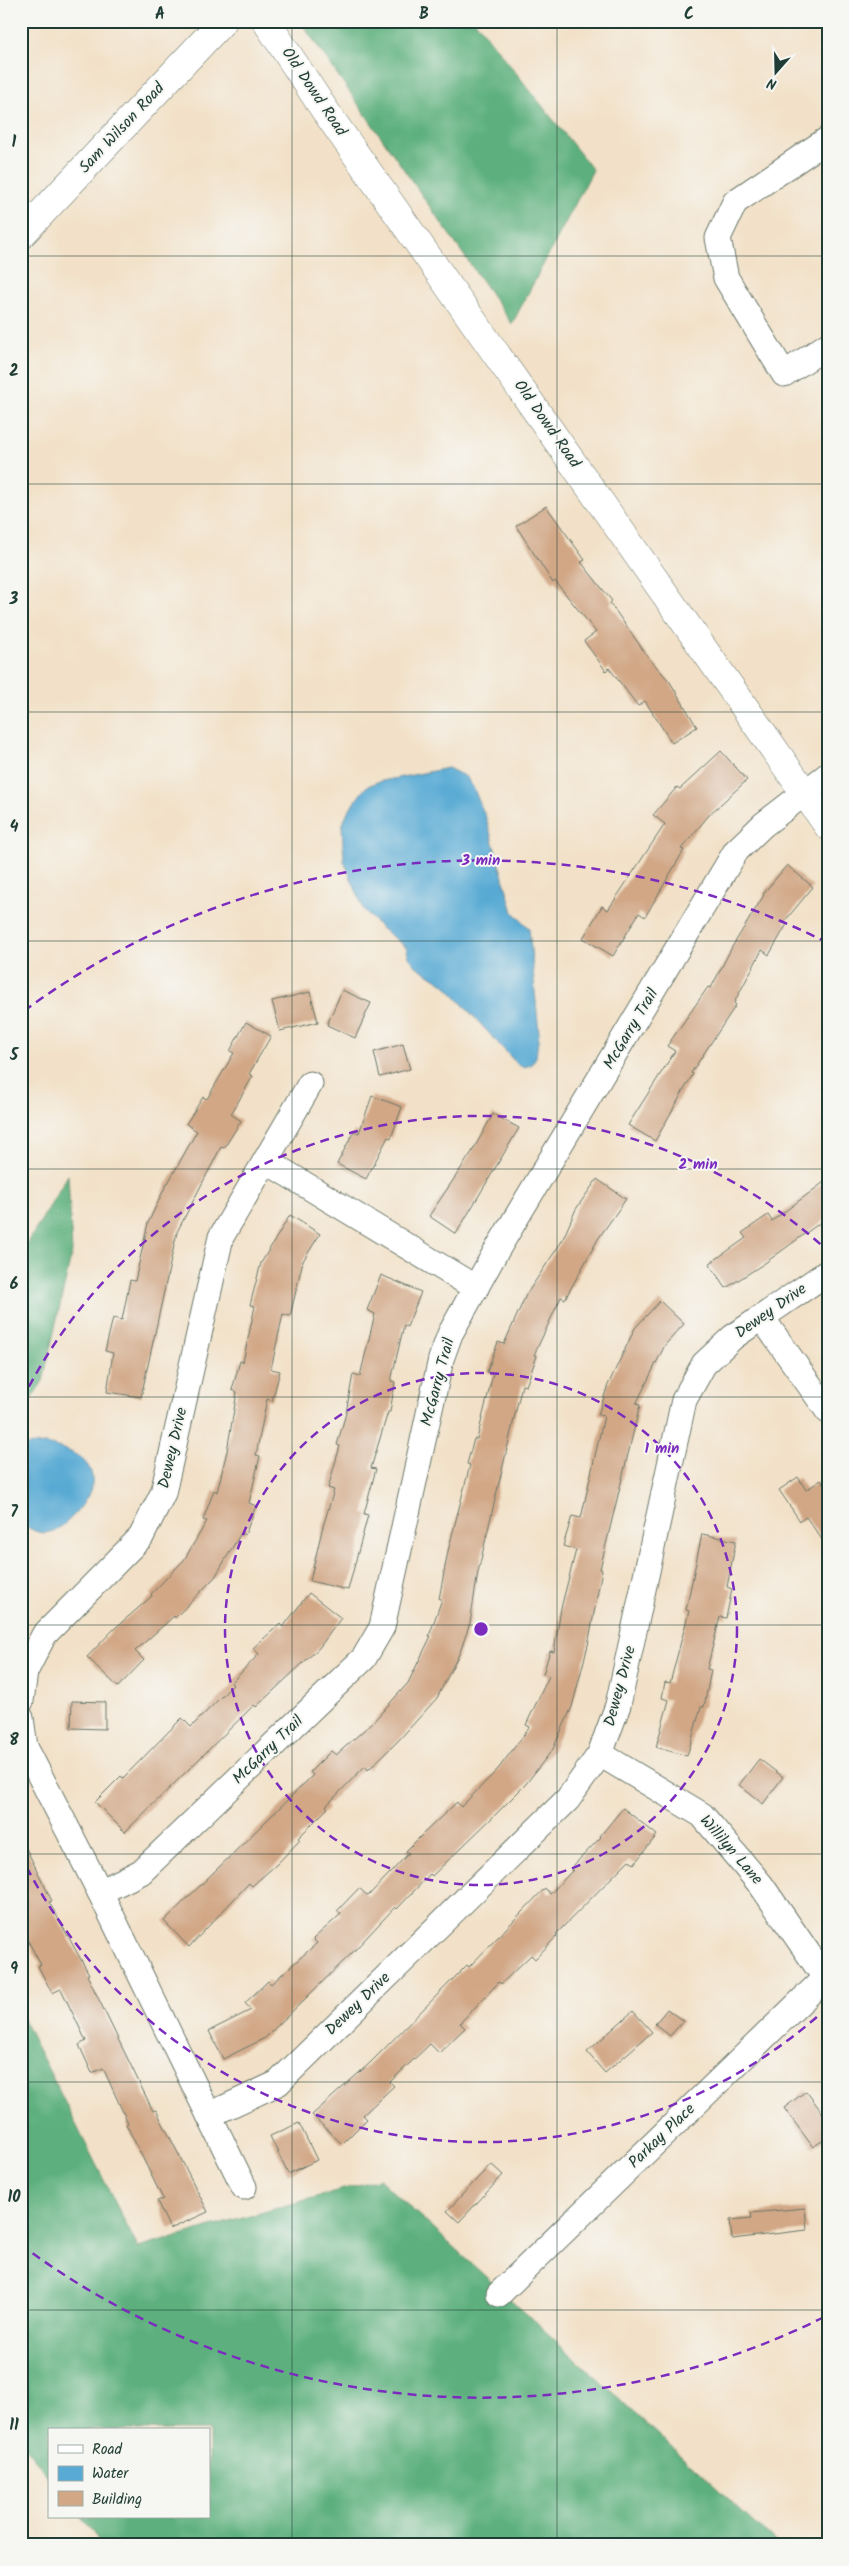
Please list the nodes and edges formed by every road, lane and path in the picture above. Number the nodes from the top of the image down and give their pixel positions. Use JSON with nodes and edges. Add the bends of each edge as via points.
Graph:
{"nodes":[{"id":1,"x":223,"y":21,"type":"edge"},
{"id":2,"x":266,"y":21,"type":"edge"},
{"id":3,"x":828,"y":139,"type":"edge"},
{"id":4,"x":21,"y":235,"type":"edge"},
{"id":5,"x":828,"y":345,"type":"edge"},
{"id":6,"x":828,"y":775,"type":"edge"},
{"id":7,"x":804,"y":792,"type":"junction"},
{"id":8,"x":828,"y":826,"type":"edge"},
{"id":9,"x":310,"y":1084,"type":"dead end"},
{"id":10,"x":266,"y":1161,"type":"junction"},
{"id":11,"x":828,"y":1272,"type":"edge"},
{"id":12,"x":476,"y":1288,"type":"junction"},
{"id":13,"x":762,"y":1318,"type":"junction"},
{"id":14,"x":828,"y":1411,"type":"edge"},
{"id":15,"x":21,"y":1701,"type":"edge"},
{"id":16,"x":21,"y":1718,"type":"edge"},
{"id":17,"x":600,"y":1754,"type":"junction"},
{"id":18,"x":100,"y":1892,"type":"junction"},
{"id":19,"x":826,"y":1980,"type":"edge"},
{"id":20,"x":209,"y":2115,"type":"junction"},
{"id":21,"x":244,"y":2188,"type":"dead end"},
{"id":22,"x":499,"y":2294,"type":"dead end"}],
"edges":[{"from":1,"to":4,"type":"street","name":"Sam Wilson Road"},
{"from":2,"to":7,"type":"street","name":"Old Dowd Road","via":[[324,109]]},
{"from":3,"to":5,"type":"street","via":[[735,202],[718,238],[726,278],[784,374]]},
{"from":6,"to":7,"type":"street","name":"McGarry Trail"},
{"from":7,"to":8,"type":"street","name":"Old Dowd Road"},
{"from":7,"to":12,"type":"street","name":"McGarry Trail","via":[[736,851]]},
{"from":9,"to":10,"type":"street","name":"Dewey Drive"},
{"from":10,"to":12,"type":"street"},
{"from":10,"to":15,"type":"street","name":"Dewey Drive","via":[[222,1237],[163,1493],[141,1537],[44,1635],[25,1672]]},
{"from":11,"to":13,"type":"street","name":"Dewey Drive"},
{"from":12,"to":18,"type":"street","name":"McGarry Trail","via":[[450,1334],[441,1359],[382,1627],[364,1658],[142,1872]]},
{"from":13,"to":14,"type":"street"},
{"from":13,"to":17,"type":"street","name":"Dewey Drive","via":[[733,1336],[704,1364],[684,1400],[618,1706]]},
{"from":16,"to":18,"type":"street","via":[[25,1747]]},
{"from":17,"to":19,"type":"street","name":"Willilyn Lane","via":[[702,1815],[761,1885]]},
{"from":17,"to":20,"type":"street","name":"Dewey Drive","via":[[568,1799],[278,2082]]},
{"from":18,"to":20,"type":"street"},
{"from":19,"to":22,"type":"street","name":"Parkay Place"},
{"from":20,"to":21,"type":"street"}]}
